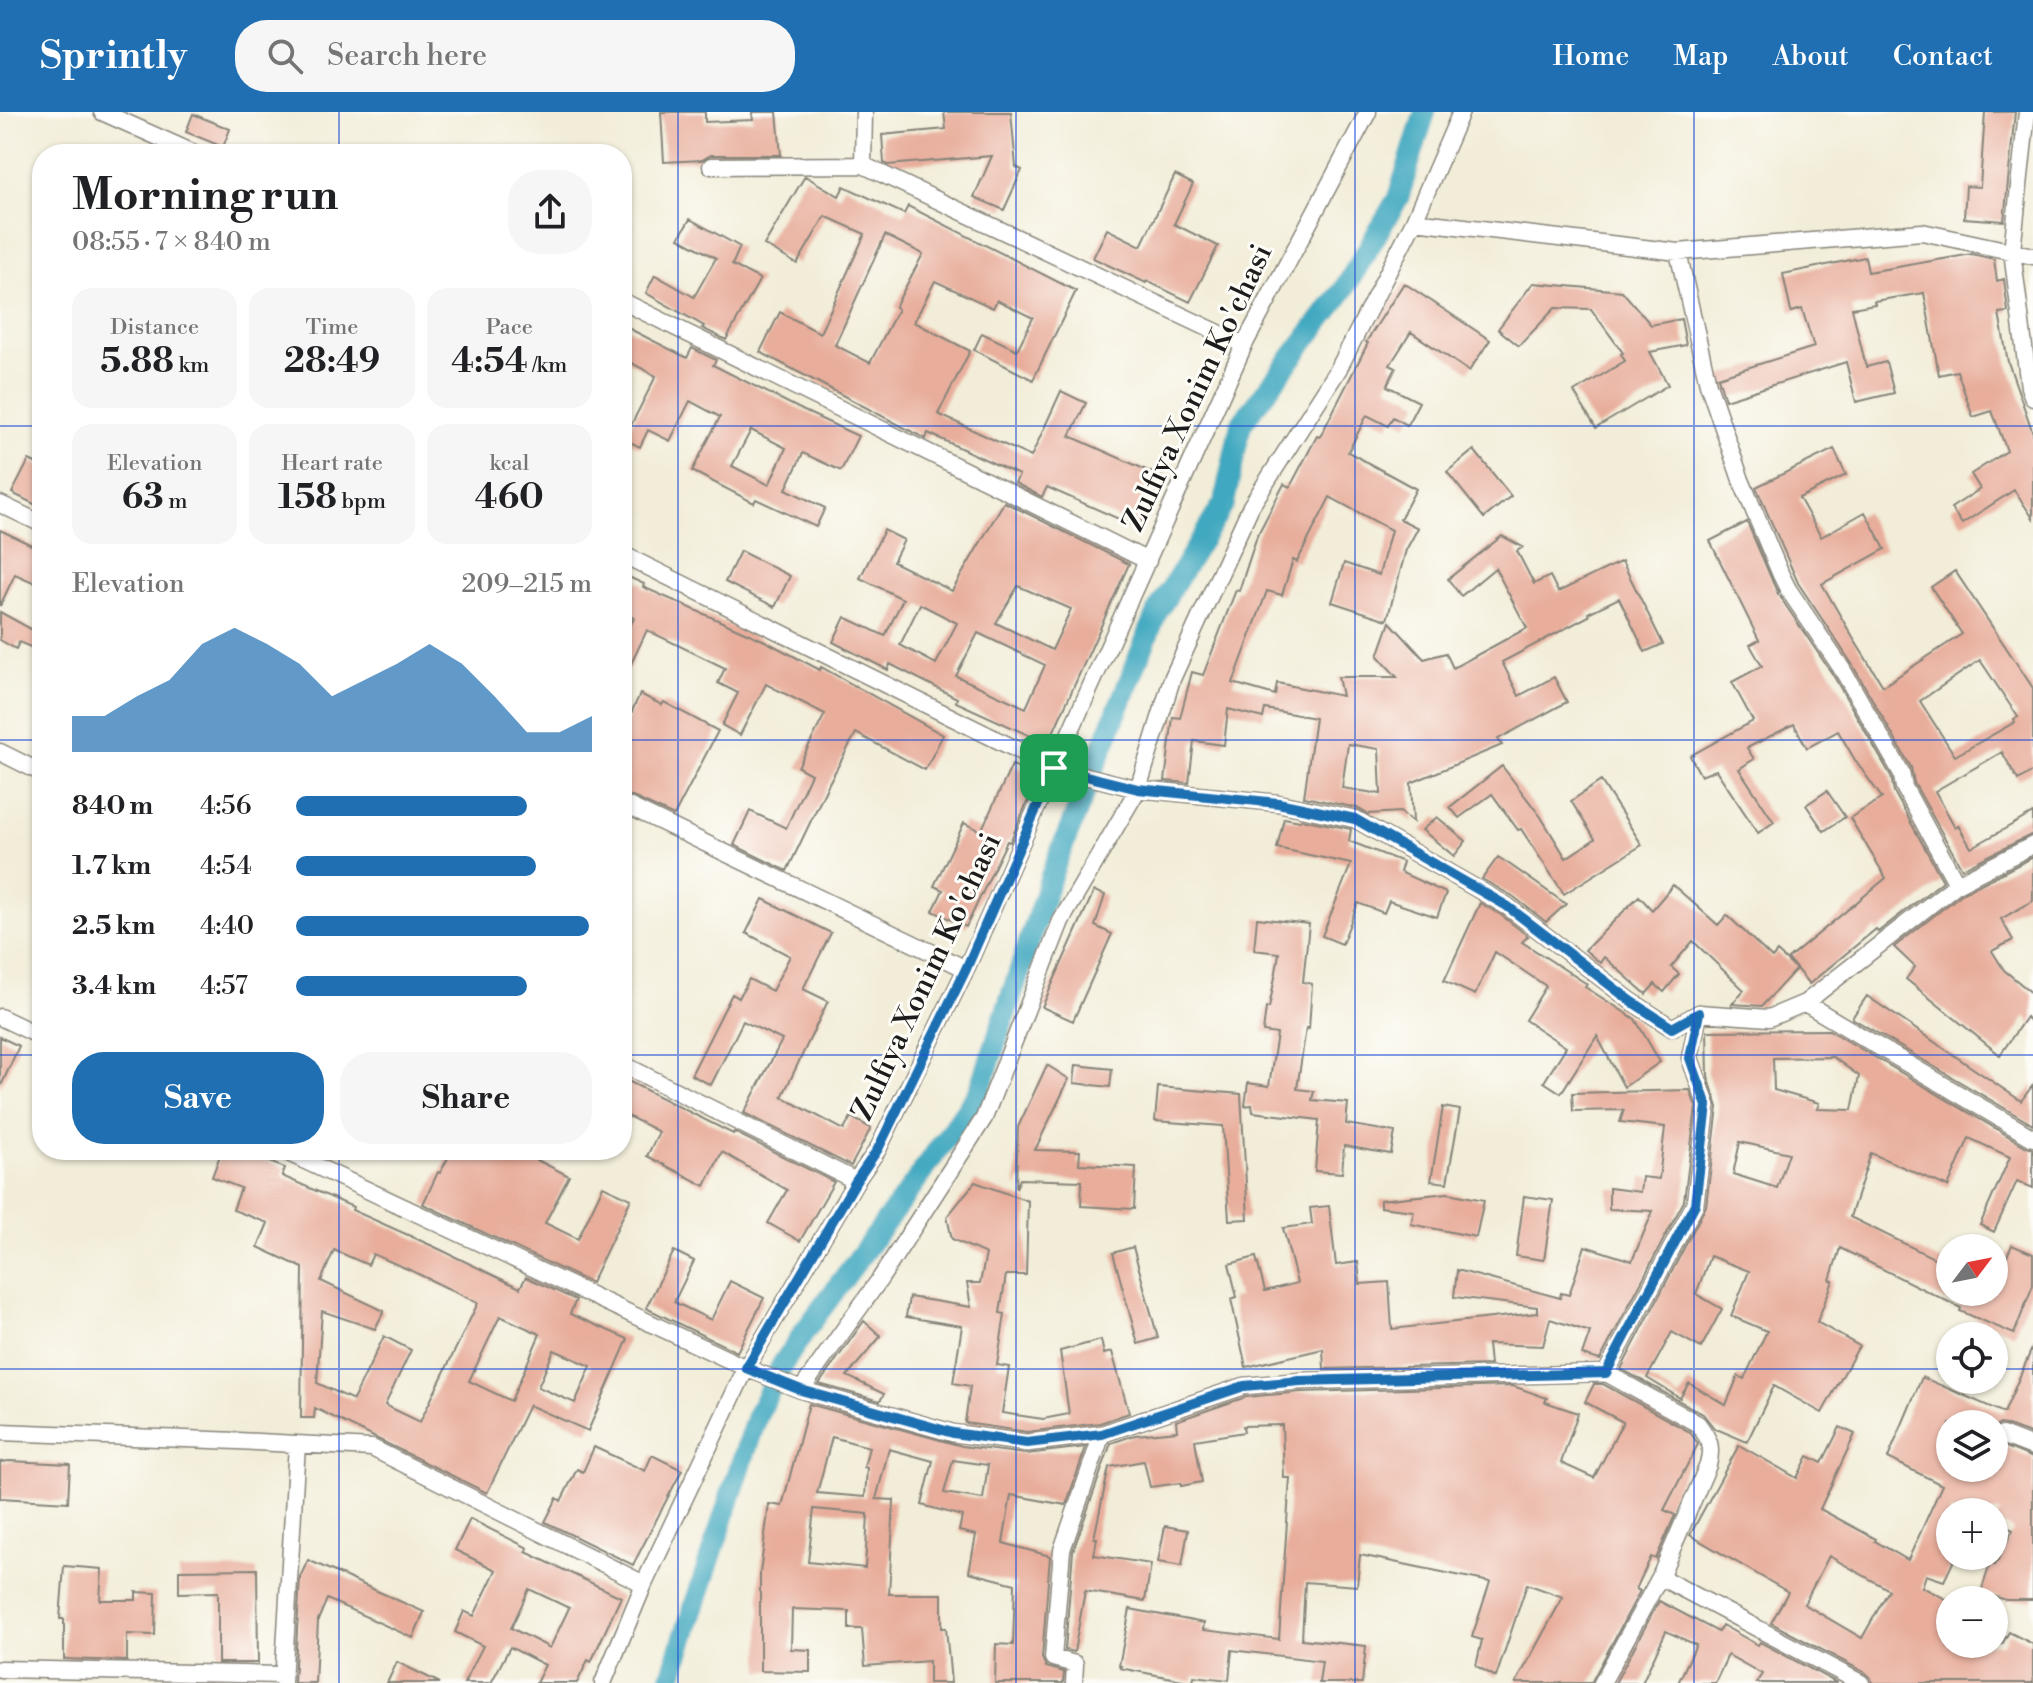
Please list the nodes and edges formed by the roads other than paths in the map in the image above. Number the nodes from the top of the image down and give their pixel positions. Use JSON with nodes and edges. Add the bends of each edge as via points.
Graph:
{"nodes":[{"id":1,"x":102,"y":112,"type":"edge"},
{"id":2,"x":864,"y":112,"type":"edge"},
{"id":3,"x":1368,"y":112,"type":"edge"},
{"id":4,"x":1461,"y":112,"type":"edge"},
{"id":5,"x":2027,"y":112,"type":"edge"},
{"id":6,"x":174,"y":144,"type":"edge"},
{"id":7,"x":863,"y":165,"type":"junction"},
{"id":8,"x":711,"y":166,"type":"dead end"},
{"id":9,"x":1414,"y":221,"type":"junction"},
{"id":10,"x":2012,"y":251,"type":"junction"},
{"id":11,"x":1678,"y":252,"type":"junction"},
{"id":12,"x":2033,"y":256,"type":"edge"},
{"id":13,"x":632,"y":306,"type":"edge"},
{"id":14,"x":1244,"y":345,"type":"junction"},
{"id":15,"x":2033,"y":398,"type":"edge"},
{"id":16,"x":0,"y":504,"type":"edge"},
{"id":17,"x":32,"y":519,"type":"edge"},
{"id":18,"x":632,"y":559,"type":"edge"},
{"id":19,"x":1148,"y":561,"type":"junction"},
{"id":20,"x":0,"y":752,"type":"edge"},
{"id":21,"x":32,"y":768,"type":"edge"},
{"id":22,"x":1061,"y":770,"type":"junction"},
{"id":23,"x":1130,"y":787,"type":"junction"},
{"id":24,"x":632,"y":808,"type":"edge"},
{"id":25,"x":2033,"y":845,"type":"edge"},
{"id":26,"x":1957,"y":884,"type":"junction"},
{"id":27,"x":966,"y":969,"type":"junction"},
{"id":28,"x":1805,"y":1003,"type":"junction"},
{"id":29,"x":1699,"y":1013,"type":"junction"},
{"id":30,"x":0,"y":1017,"type":"edge"},
{"id":31,"x":32,"y":1032,"type":"edge"},
{"id":32,"x":632,"y":1069,"type":"edge"},
{"id":33,"x":2033,"y":1138,"type":"edge"},
{"id":34,"x":303,"y":1160,"type":"edge"},
{"id":35,"x":856,"y":1181,"type":"junction"},
{"id":36,"x":750,"y":1370,"type":"junction"},
{"id":37,"x":1606,"y":1373,"type":"junction"},
{"id":38,"x":794,"y":1387,"type":"junction"},
{"id":39,"x":0,"y":1432,"type":"edge"},
{"id":40,"x":1102,"y":1434,"type":"junction"},
{"id":41,"x":2008,"y":1437,"type":"edge"},
{"id":42,"x":297,"y":1444,"type":"junction"},
{"id":43,"x":2033,"y":1447,"type":"edge"},
{"id":44,"x":1660,"y":1577,"type":"junction"},
{"id":45,"x":644,"y":1584,"type":"junction"},
{"id":46,"x":0,"y":1669,"type":"edge"},
{"id":47,"x":283,"y":1679,"type":"edge"},
{"id":48,"x":603,"y":1683,"type":"edge"},
{"id":49,"x":1074,"y":1683,"type":"edge"},
{"id":50,"x":1602,"y":1683,"type":"edge"},
{"id":51,"x":1861,"y":1683,"type":"edge"}],
"edges":[{"from":1,"to":6,"type":"street"},
{"from":2,"to":7,"type":"street"},
{"from":3,"to":14,"type":"street","name":"Zulfiya Xonim Ko'chasi"},
{"from":4,"to":9,"type":"street"},
{"from":5,"to":10,"type":"street"},
{"from":7,"to":8,"type":"street"},
{"from":7,"to":14,"type":"street"},
{"from":9,"to":11,"type":"street"},
{"from":9,"to":23,"type":"street","via":[[1338,370],[1251,506],[1172,679]]},
{"from":10,"to":11,"type":"street","via":[[1922,232]]},
{"from":10,"to":12,"type":"street"},
{"from":10,"to":15,"type":"street"},
{"from":11,"to":26,"type":"street","via":[[1708,384],[1781,575],[1901,772],[1904,787]]},
{"from":13,"to":19,"type":"street"},
{"from":14,"to":19,"type":"street","name":"Zulfiya Xonim Ko'chasi"},
{"from":16,"to":17,"type":"street"},
{"from":18,"to":22,"type":"street"},
{"from":19,"to":22,"type":"street","name":"Zulfiya Xonim Ko'chasi"},
{"from":20,"to":21,"type":"street"},
{"from":22,"to":23,"type":"street"},
{"from":22,"to":27,"type":"street","name":"Zulfiya Xonim Ko'chasi"},
{"from":23,"to":29,"type":"street","via":[[1278,803],[1355,819],[1507,906],[1672,1028]]},
{"from":23,"to":38,"type":"street","via":[[1061,921],[984,1118],[880,1279]]},
{"from":24,"to":27,"type":"street"},
{"from":25,"to":26,"type":"street"},
{"from":26,"to":28,"type":"street"},
{"from":27,"to":35,"type":"street","name":"Zulfiya Xonim Ko'chasi","via":[[878,1149]]},
{"from":28,"to":29,"type":"street","via":[[1769,1018]]},
{"from":28,"to":33,"type":"street"},
{"from":29,"to":37,"type":"street","via":[[1690,1058],[1707,1106],[1695,1204]]},
{"from":30,"to":31,"type":"street"},
{"from":32,"to":35,"type":"street"},
{"from":34,"to":36,"type":"street"},
{"from":35,"to":36,"type":"street","name":"Zulfiya Xonim Ko'chasi"},
{"from":36,"to":38,"type":"street"},
{"from":36,"to":45,"type":"street","name":"Zulfiya Xonim Ko'chasi"},
{"from":37,"to":40,"type":"street","via":[[1244,1386]]},
{"from":37,"to":44,"type":"street","via":[[1698,1424],[1712,1450]]},
{"from":38,"to":40,"type":"street","via":[[953,1433],[1027,1443]]},
{"from":39,"to":42,"type":"street"},
{"from":40,"to":49,"type":"street","via":[[1062,1550],[1053,1658],[1075,1664]]},
{"from":41,"to":43,"type":"street"},
{"from":42,"to":45,"type":"street","via":[[372,1448]]},
{"from":42,"to":47,"type":"street"},
{"from":44,"to":50,"type":"street"},
{"from":44,"to":51,"type":"street"},
{"from":45,"to":48,"type":"street","name":"Zulfiya Xonim Ko'chasi"},
{"from":46,"to":47,"type":"street"}]}
